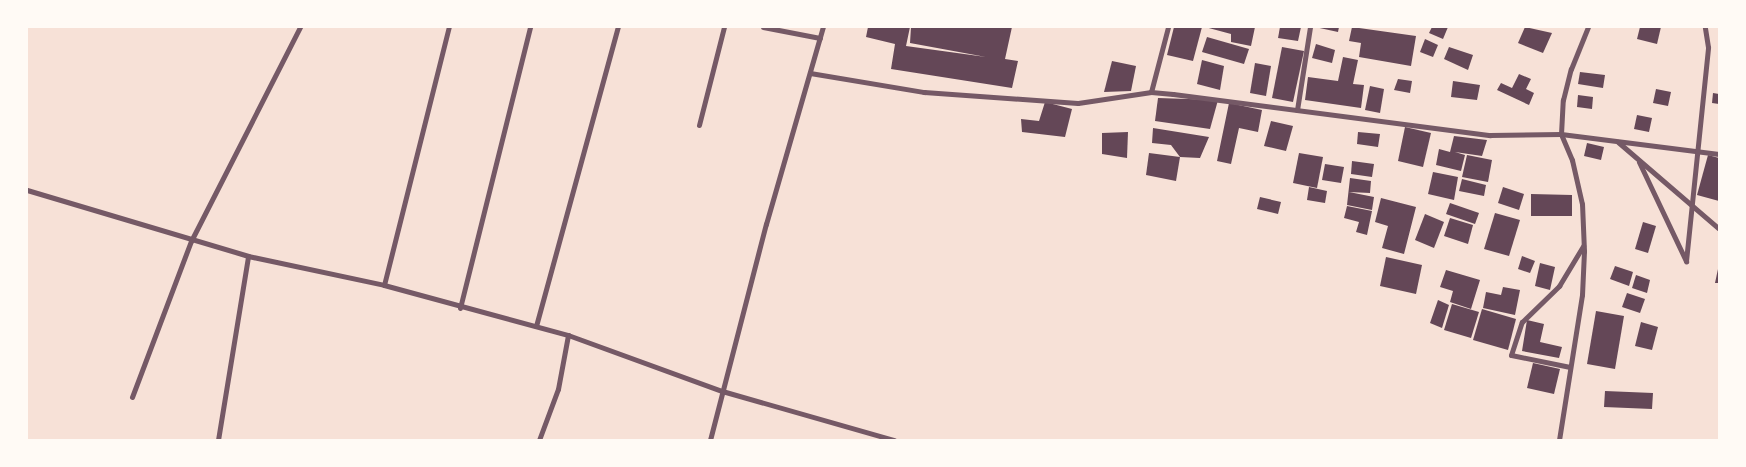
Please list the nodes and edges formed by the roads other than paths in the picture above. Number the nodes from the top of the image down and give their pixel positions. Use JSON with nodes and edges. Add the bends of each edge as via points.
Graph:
{"nodes":[{"id":1,"x":300,"y":27,"type":"edge"},
{"id":2,"x":449,"y":27,"type":"edge"},
{"id":3,"x":530,"y":27,"type":"edge"},
{"id":4,"x":618,"y":27,"type":"edge"},
{"id":5,"x":724,"y":27,"type":"edge"},
{"id":6,"x":763,"y":27,"type":"edge"},
{"id":7,"x":823,"y":27,"type":"edge"},
{"id":8,"x":1168,"y":27,"type":"edge"},
{"id":9,"x":1310,"y":27,"type":"edge"},
{"id":10,"x":1588,"y":27,"type":"edge"},
{"id":11,"x":1705,"y":27,"type":"edge"},
{"id":12,"x":820,"y":38,"type":"junction"},
{"id":13,"x":810,"y":74,"type":"junction"},
{"id":14,"x":1151,"y":92,"type":"junction"},
{"id":15,"x":1297,"y":110,"type":"junction"},
{"id":16,"x":699,"y":124,"type":"dead end"},
{"id":17,"x":1561,"y":134,"type":"junction"},
{"id":18,"x":1617,"y":141,"type":"junction"},
{"id":19,"x":1694,"y":150,"type":"junction"},
{"id":20,"x":1719,"y":154,"type":"edge"},
{"id":21,"x":1639,"y":162,"type":"junction"},
{"id":22,"x":27,"y":190,"type":"edge"},
{"id":23,"x":1690,"y":202,"type":"junction"},
{"id":24,"x":1719,"y":229,"type":"edge"},
{"id":25,"x":191,"y":241,"type":"junction"},
{"id":26,"x":1583,"y":246,"type":"junction"},
{"id":27,"x":248,"y":256,"type":"junction"},
{"id":28,"x":384,"y":285,"type":"junction"},
{"id":29,"x":460,"y":308,"type":"junction"},
{"id":30,"x":536,"y":326,"type":"junction"},
{"id":31,"x":568,"y":335,"type":"junction"},
{"id":32,"x":1570,"y":367,"type":"junction"},
{"id":33,"x":722,"y":391,"type":"junction"},
{"id":34,"x":132,"y":397,"type":"dead end"},
{"id":35,"x":218,"y":440,"type":"edge"},
{"id":36,"x":539,"y":440,"type":"edge"},
{"id":37,"x":710,"y":440,"type":"edge"},
{"id":38,"x":894,"y":440,"type":"edge"},
{"id":39,"x":1559,"y":440,"type":"edge"}],
"edges":[{"from":1,"to":25,"type":"street"},
{"from":2,"to":28,"type":"street"},
{"from":3,"to":29,"type":"street"},
{"from":4,"to":30,"type":"street"},
{"from":5,"to":16,"type":"street"},
{"from":6,"to":12,"type":"street"},
{"from":7,"to":12,"type":"street"},
{"from":8,"to":14,"type":"street"},
{"from":9,"to":15,"type":"street"},
{"from":10,"to":17,"type":"street","via":[[1566,84]]},
{"from":11,"to":19,"type":"street","via":[[1708,47]]},
{"from":12,"to":13,"type":"street"},
{"from":13,"to":14,"type":"street","via":[[924,92],[1078,103]]},
{"from":13,"to":33,"type":"street"},
{"from":14,"to":15,"type":"street"},
{"from":15,"to":17,"type":"street","via":[[1490,135]]},
{"from":17,"to":18,"type":"street"},
{"from":17,"to":26,"type":"street","via":[[1572,160],[1582,204]]},
{"from":18,"to":19,"type":"street"},
{"from":18,"to":21,"type":"street"},
{"from":19,"to":20,"type":"street"},
{"from":19,"to":23,"type":"street"},
{"from":21,"to":23,"type":"street"},
{"from":21,"to":23,"type":"street","via":[[1686,261]]},
{"from":22,"to":25,"type":"street"},
{"from":23,"to":24,"type":"street"},
{"from":25,"to":27,"type":"street"},
{"from":25,"to":34,"type":"street"},
{"from":26,"to":32,"type":"street","via":[[1582,295]]},
{"from":26,"to":32,"type":"street","via":[[1559,286],[1522,322],[1511,355]]},
{"from":27,"to":28,"type":"street"},
{"from":27,"to":35,"type":"street"},
{"from":28,"to":29,"type":"street"},
{"from":29,"to":30,"type":"street"},
{"from":30,"to":31,"type":"street"},
{"from":31,"to":33,"type":"street"},
{"from":31,"to":36,"type":"street","via":[[558,389]]},
{"from":32,"to":39,"type":"street"},
{"from":33,"to":37,"type":"street"},
{"from":33,"to":38,"type":"street"}]}
